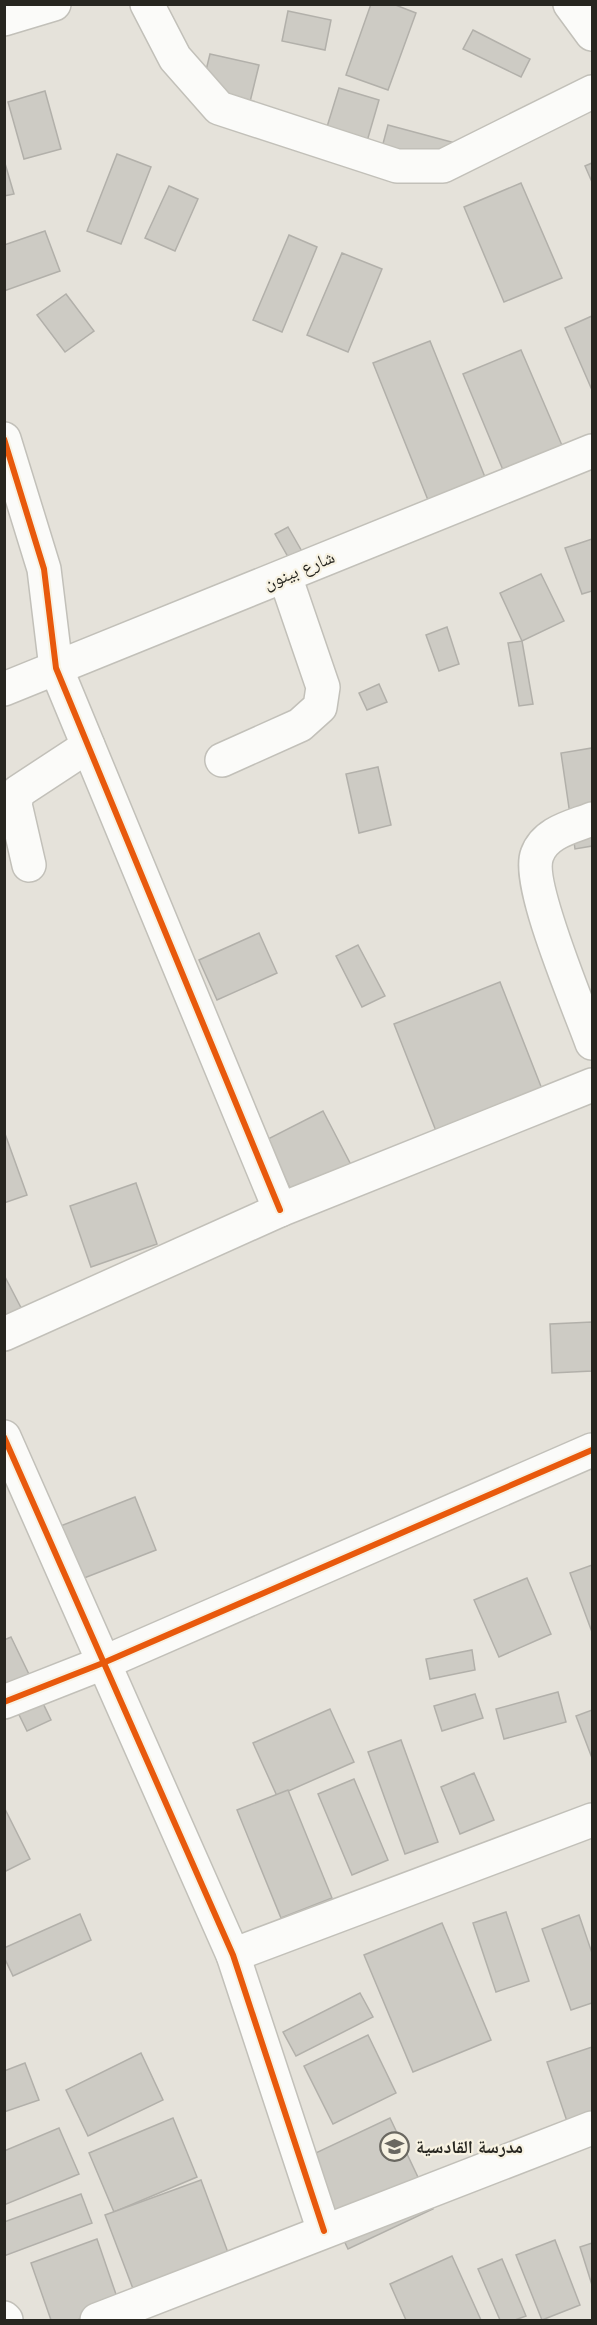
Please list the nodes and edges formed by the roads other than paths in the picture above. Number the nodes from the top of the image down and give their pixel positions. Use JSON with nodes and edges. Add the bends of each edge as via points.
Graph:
{"nodes":[{"id":1,"x":54,"y":4,"type":"edge"},
{"id":2,"x":147,"y":4,"type":"edge"},
{"id":3,"x":570,"y":4,"type":"edge"},
{"id":4,"x":4,"y":18,"type":"edge"},
{"id":5,"x":592,"y":34,"type":"edge"},
{"id":6,"x":592,"y":92,"type":"edge"},
{"id":7,"x":4,"y":439,"type":"edge"},
{"id":8,"x":592,"y":452,"type":"edge"},
{"id":9,"x":285,"y":576,"type":"junction"},
{"id":10,"x":56,"y":668,"type":"junction"},
{"id":11,"x":4,"y":689,"type":"edge"},
{"id":12,"x":88,"y":746,"type":"junction"},
{"id":13,"x":222,"y":760,"type":"dead end"},
{"id":14,"x":592,"y":819,"type":"edge"},
{"id":15,"x":29,"y":865,"type":"dead end"},
{"id":16,"x":592,"y":1043,"type":"edge"},
{"id":17,"x":592,"y":1085,"type":"edge"},
{"id":18,"x":280,"y":1210,"type":"junction"},
{"id":19,"x":4,"y":1334,"type":"edge"},
{"id":20,"x":4,"y":1437,"type":"edge"},
{"id":21,"x":592,"y":1450,"type":"edge"},
{"id":22,"x":103,"y":1663,"type":"junction"},
{"id":23,"x":4,"y":1702,"type":"edge"},
{"id":24,"x":592,"y":1820,"type":"edge"},
{"id":25,"x":233,"y":1955,"type":"junction"},
{"id":26,"x":592,"y":2128,"type":"edge"},
{"id":27,"x":324,"y":2231,"type":"junction"},
{"id":28,"x":98,"y":2320,"type":"edge"}],
"edges":[{"from":1,"to":4,"type":"street"},
{"from":2,"to":6,"type":"street","via":[[175,57],[219,108],[397,166],[443,166]]},
{"from":3,"to":5,"type":"street"},
{"from":7,"to":10,"type":"street","via":[[44,569]]},
{"from":8,"to":9,"type":"street","name":"شارع بينون"},
{"from":9,"to":10,"type":"street","name":"شارع بينون"},
{"from":9,"to":13,"type":"street","via":[[323,687],[320,707],[300,725]]},
{"from":10,"to":11,"type":"street","name":"شارع بينون"},
{"from":10,"to":12,"type":"street"},
{"from":12,"to":15,"type":"street","via":[[18,792],[15,804]]},
{"from":12,"to":18,"type":"street"},
{"from":14,"to":16,"type":"street","via":[[552,835],[536,856],[538,890]]},
{"from":17,"to":18,"type":"street"},
{"from":18,"to":19,"type":"street"},
{"from":20,"to":22,"type":"street"},
{"from":21,"to":22,"type":"street"},
{"from":22,"to":23,"type":"street"},
{"from":22,"to":25,"type":"street"},
{"from":24,"to":25,"type":"street"},
{"from":25,"to":27,"type":"street"},
{"from":26,"to":27,"type":"street"},
{"from":27,"to":28,"type":"street"}]}
